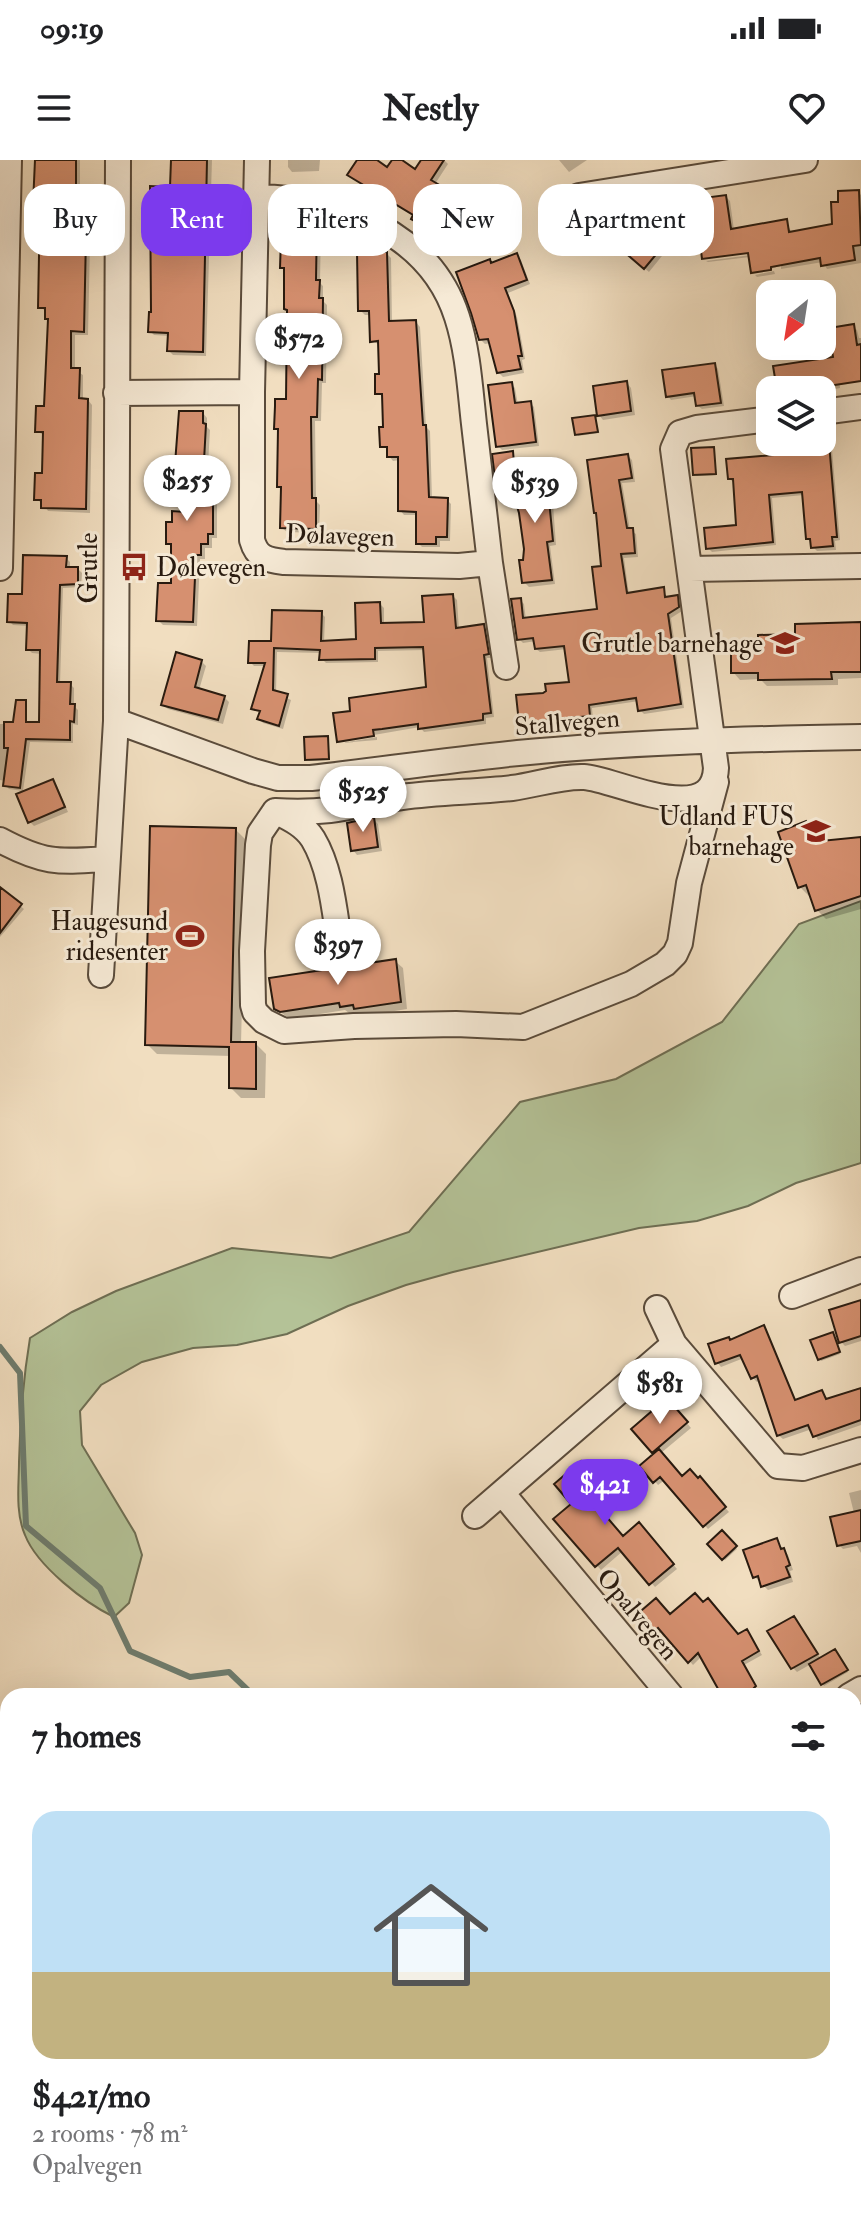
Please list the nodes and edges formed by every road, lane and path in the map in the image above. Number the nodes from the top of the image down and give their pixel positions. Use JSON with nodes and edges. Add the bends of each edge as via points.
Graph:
{"nodes":[{"id":1,"x":9,"y":160,"type":"edge"},
{"id":2,"x":118,"y":160,"type":"edge"},
{"id":3,"x":257,"y":160,"type":"edge"},
{"id":4,"x":805,"y":160,"type":"edge"},
{"id":5,"x":654,"y":184,"type":"edge"},
{"id":6,"x":257,"y":197,"type":"junction"},
{"id":7,"x":2,"y":375,"type":"edge"},
{"id":8,"x":252,"y":392,"type":"junction"},
{"id":9,"x":116,"y":393,"type":"junction"},
{"id":10,"x":861,"y":407,"type":"edge"},
{"id":11,"x":836,"y":410,"type":"edge"},
{"id":12,"x":756,"y":421,"type":"edge"},
{"id":13,"x":490,"y":563,"type":"junction"},
{"id":14,"x":861,"y":566,"type":"edge"},
{"id":15,"x":0,"y":568,"type":"edge"},
{"id":16,"x":690,"y":569,"type":"junction"},
{"id":17,"x":506,"y":667,"type":"dead end"},
{"id":18,"x":116,"y":721,"type":"junction"},
{"id":19,"x":861,"y":737,"type":"edge"},
{"id":20,"x":713,"y":740,"type":"junction"},
{"id":21,"x":278,"y":778,"type":"junction"},
{"id":22,"x":716,"y":782,"type":"junction"},
{"id":23,"x":275,"y":811,"type":"junction"},
{"id":24,"x":0,"y":840,"type":"edge"},
{"id":25,"x":107,"y":859,"type":"junction"},
{"id":26,"x":337,"y":926,"type":"dead end"},
{"id":27,"x":101,"y":975,"type":"dead end"},
{"id":28,"x":861,"y":1270,"type":"edge"},
{"id":29,"x":792,"y":1296,"type":"dead end"},
{"id":30,"x":657,"y":1308,"type":"dead end"},
{"id":31,"x":674,"y":1344,"type":"junction"},
{"id":32,"x":861,"y":1450,"type":"edge"},
{"id":33,"x":502,"y":1493,"type":"junction"},
{"id":34,"x":475,"y":1516,"type":"dead end"},
{"id":35,"x":664,"y":1688,"type":"edge"}],
"edges":[{"from":1,"to":7,"type":"street"},
{"from":2,"to":9,"type":"street","name":"Grutle"},
{"from":3,"to":6,"type":"street","name":"Dølavegen"},
{"from":4,"to":5,"type":"street"},
{"from":6,"to":8,"type":"street","name":"Dølavegen"},
{"from":6,"to":13,"type":"street","via":[[290,197],[381,226],[428,264],[446,290],[466,354]]},
{"from":7,"to":15,"type":"street"},
{"from":8,"to":9,"type":"street"},
{"from":8,"to":13,"type":"street","name":"Dølavegen","via":[[252,540],[258,555],[284,562]]},
{"from":9,"to":18,"type":"street","name":"Grutle"},
{"from":10,"to":11,"type":"street"},
{"from":12,"to":16,"type":"street","via":[[680,433],[673,449]]},
{"from":13,"to":17,"type":"street"},
{"from":14,"to":16,"type":"street"},
{"from":16,"to":20,"type":"street"},
{"from":18,"to":21,"type":"street","name":"Stallvegen"},
{"from":18,"to":25,"type":"street","name":"Grutle"},
{"from":19,"to":20,"type":"street","name":"Stallvegen"},
{"from":20,"to":21,"type":"street","name":"Stallvegen","via":[[518,753]]},
{"from":20,"to":22,"type":"street"},
{"from":21,"to":23,"type":"street"},
{"from":22,"to":23,"type":"street","via":[[698,796],[683,799],[587,777],[331,810]]},
{"from":22,"to":23,"type":"street","via":[[675,954],[631,984],[523,1027],[456,1024],[284,1031],[264,1021],[253,1005],[255,889],[260,833]]},
{"from":23,"to":26,"type":"street","via":[[313,838]]},
{"from":24,"to":25,"type":"street","via":[[53,862]]},
{"from":25,"to":27,"type":"street","name":"Grutle"},
{"from":28,"to":29,"type":"street"},
{"from":30,"to":31,"type":"street"},
{"from":31,"to":32,"type":"street","via":[[778,1466],[803,1468]]},
{"from":31,"to":33,"type":"street"},
{"from":33,"to":34,"type":"street"},
{"from":33,"to":35,"type":"street","name":"Opalvegen"}]}
